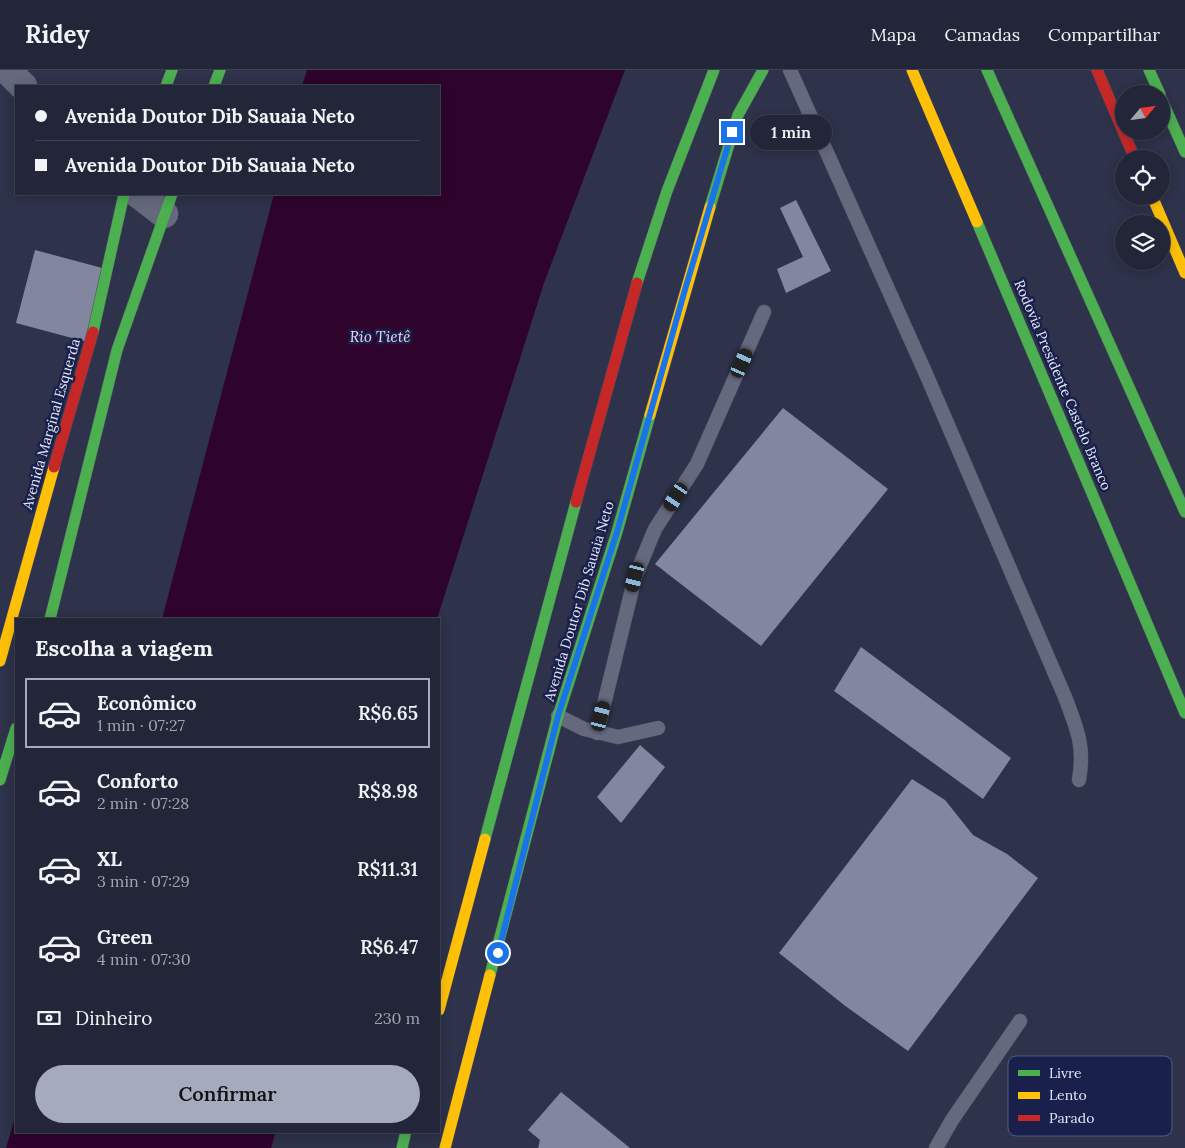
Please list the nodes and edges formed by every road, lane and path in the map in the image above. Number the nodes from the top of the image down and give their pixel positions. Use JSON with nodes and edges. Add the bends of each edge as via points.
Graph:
{"nodes":[{"id":1,"x":7,"y":70,"type":"edge"},
{"id":2,"x":172,"y":70,"type":"edge"},
{"id":3,"x":220,"y":70,"type":"edge"},
{"id":4,"x":714,"y":70,"type":"edge"},
{"id":5,"x":763,"y":70,"type":"edge"},
{"id":6,"x":790,"y":70,"type":"edge"},
{"id":7,"x":912,"y":70,"type":"edge"},
{"id":8,"x":987,"y":70,"type":"edge"},
{"id":9,"x":1097,"y":70,"type":"edge"},
{"id":10,"x":1149,"y":70,"type":"edge"},
{"id":11,"x":22,"y":85,"type":"edge"},
{"id":12,"x":166,"y":85,"type":"edge"},
{"id":13,"x":214,"y":85,"type":"edge"},
{"id":14,"x":1156,"y":85,"type":"edge"},
{"id":15,"x":1170,"y":118,"type":"edge"},
{"id":16,"x":1131,"y":150,"type":"edge"},
{"id":17,"x":1185,"y":152,"type":"edge"},
{"id":18,"x":124,"y":195,"type":"edge"},
{"id":19,"x":141,"y":195,"type":"edge"},
{"id":20,"x":168,"y":204,"type":"edge"},
{"id":21,"x":1156,"y":205,"type":"edge"},
{"id":22,"x":1185,"y":273,"type":"edge"},
{"id":23,"x":764,"y":312,"type":"dead end"},
{"id":24,"x":1185,"y":512,"type":"edge"},
{"id":25,"x":50,"y":618,"type":"edge"},
{"id":26,"x":0,"y":662,"type":"edge"},
{"id":27,"x":1185,"y":714,"type":"edge"},
{"id":28,"x":558,"y":716,"type":"junction"},
{"id":29,"x":658,"y":728,"type":"dead end"},
{"id":30,"x":15,"y":731,"type":"edge"},
{"id":31,"x":597,"y":733,"type":"junction"},
{"id":32,"x":0,"y":780,"type":"edge"},
{"id":33,"x":1079,"y":780,"type":"dead end"},
{"id":34,"x":440,"y":1006,"type":"edge"},
{"id":35,"x":1020,"y":1021,"type":"dead end"},
{"id":36,"x":406,"y":1133,"type":"edge"},
{"id":37,"x":402,"y":1148,"type":"edge"},
{"id":38,"x":446,"y":1148,"type":"edge"},
{"id":39,"x":936,"y":1148,"type":"edge"}],
"edges":[{"from":1,"to":11,"type":"street"},
{"from":2,"to":12,"type":"main road"},
{"from":3,"to":13,"type":"main road"},
{"from":4,"to":34,"type":"main road","name":"Avenida Doutor Dib Sauaia Neto","via":[[649,238]]},
{"from":5,"to":28,"type":"main road","name":"Avenida Doutor Dib Sauaia Neto","via":[[738,115],[617,532]]},
{"from":6,"to":33,"type":"lane","via":[[1065,697],[1078,732],[1083,758]]},
{"from":7,"to":27,"type":"main road","name":"Rodovia Presidente Castelo Branco"},
{"from":8,"to":24,"type":"main road"},
{"from":9,"to":16,"type":"main road"},
{"from":10,"to":14,"type":"main road"},
{"from":15,"to":17,"type":"main road"},
{"from":18,"to":26,"type":"main road","name":"Avenida Marginal Esquerda","via":[[91,342]]},
{"from":19,"to":20,"type":"street"},
{"from":20,"to":25,"type":"main road","via":[[117,350]]},
{"from":21,"to":22,"type":"main road"},
{"from":23,"to":31,"type":"lane","via":[[698,464],[655,530],[635,577]]},
{"from":28,"to":31,"type":"lane"},
{"from":28,"to":38,"type":"main road","name":"Avenida Doutor Dib Sauaia Neto"},
{"from":29,"to":31,"type":"lane","via":[[618,737]]},
{"from":30,"to":32,"type":"main road"},
{"from":35,"to":39,"type":"lane"},
{"from":36,"to":37,"type":"main road"}]}
